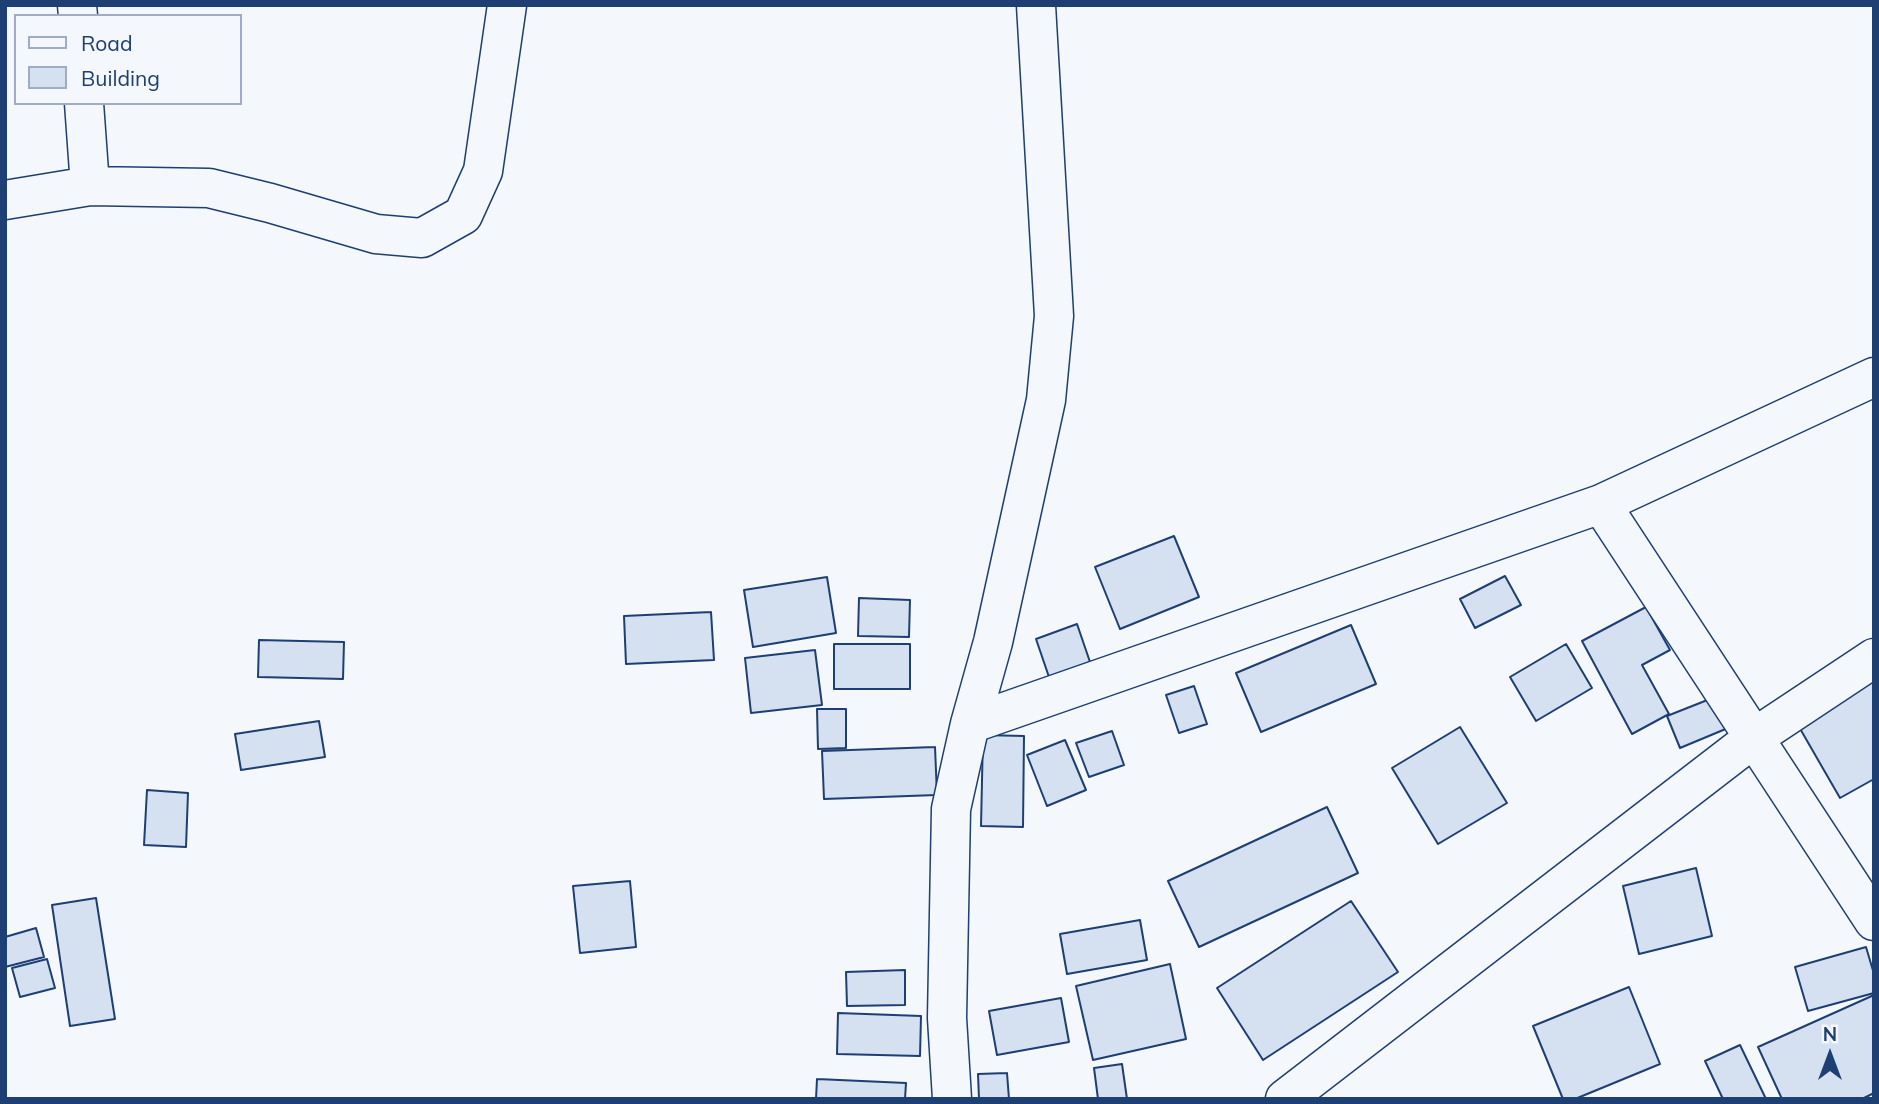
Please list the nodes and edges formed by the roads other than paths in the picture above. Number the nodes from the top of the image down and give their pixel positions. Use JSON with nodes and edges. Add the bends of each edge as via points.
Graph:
{"nodes":[{"id":1,"x":507,"y":5,"type":"edge"},
{"id":2,"x":1036,"y":5,"type":"edge"},
{"id":3,"x":84,"y":105,"type":"edge"},
{"id":4,"x":90,"y":186,"type":"junction"},
{"id":5,"x":5,"y":200,"type":"edge"},
{"id":6,"x":1874,"y":377,"type":"edge"},
{"id":7,"x":1601,"y":504,"type":"junction"},
{"id":8,"x":1874,"y":658,"type":"edge"},
{"id":9,"x":970,"y":724,"type":"junction"},
{"id":10,"x":1755,"y":737,"type":"junction"},
{"id":11,"x":1874,"y":921,"type":"edge"},
{"id":12,"x":952,"y":1099,"type":"edge"},
{"id":13,"x":1285,"y":1099,"type":"edge"}],
"edges":[{"from":1,"to":4,"type":"street","via":[[483,172],[463,215],[422,238],[376,234],[209,188]]},
{"from":2,"to":9,"type":"street","via":[[1054,316],[1046,400],[993,642]]},
{"from":3,"to":4,"type":"street"},
{"from":4,"to":5,"type":"street"},
{"from":6,"to":7,"type":"street"},
{"from":7,"to":9,"type":"street"},
{"from":7,"to":10,"type":"street"},
{"from":8,"to":10,"type":"street"},
{"from":9,"to":12,"type":"street","via":[[951,808],[947,1018]]},
{"from":10,"to":11,"type":"street"},
{"from":10,"to":13,"type":"street"}]}
